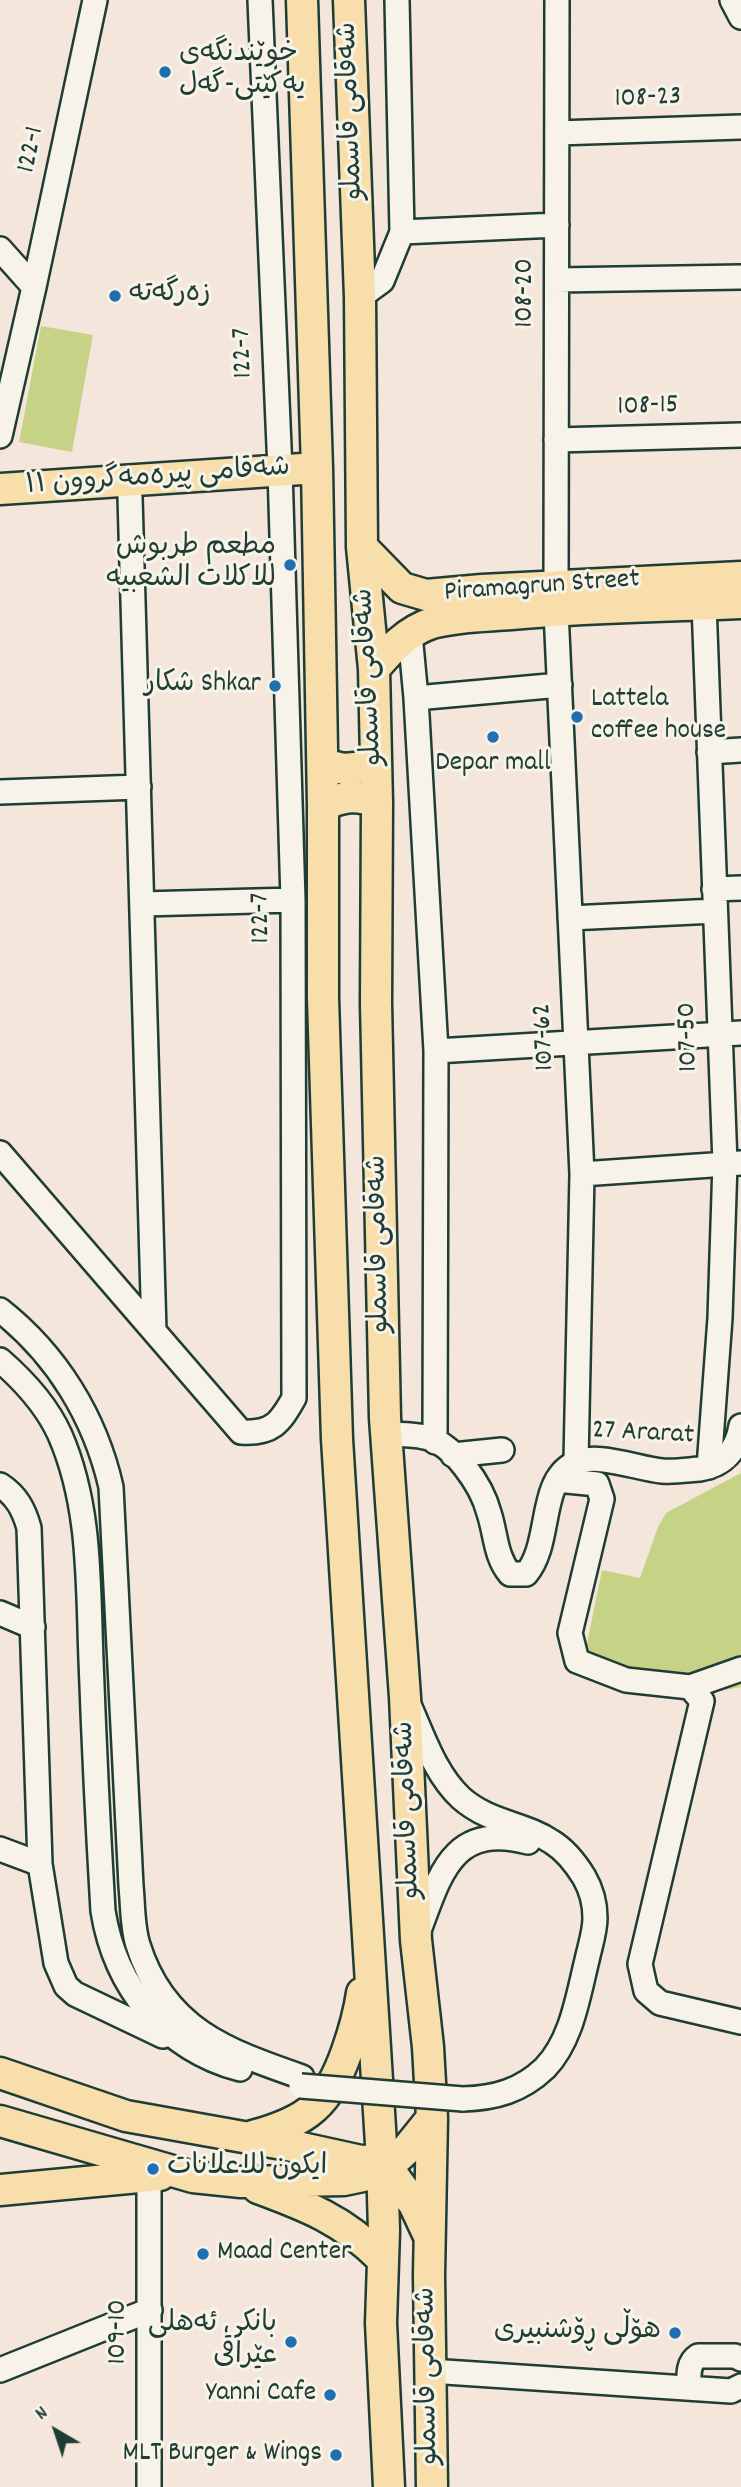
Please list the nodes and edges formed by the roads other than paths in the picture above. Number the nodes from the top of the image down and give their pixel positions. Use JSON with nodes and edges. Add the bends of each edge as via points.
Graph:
{"nodes":[{"id":1,"x":95,"y":0,"type":"edge"},
{"id":2,"x":260,"y":0,"type":"edge"},
{"id":3,"x":302,"y":0,"type":"edge"},
{"id":4,"x":349,"y":0,"type":"edge"},
{"id":5,"x":397,"y":0,"type":"edge"},
{"id":6,"x":557,"y":0,"type":"edge"},
{"id":7,"x":732,"y":0,"type":"edge"},
{"id":8,"x":741,"y":18,"type":"edge"},
{"id":9,"x":741,"y":127,"type":"edge"},
{"id":10,"x":557,"y":133,"type":"junction"},
{"id":11,"x":557,"y":225,"type":"junction"},
{"id":12,"x":402,"y":232,"type":"junction"},
{"id":13,"x":0,"y":249,"type":"edge"},
{"id":14,"x":741,"y":277,"type":"edge"},
{"id":15,"x":557,"y":280,"type":"junction"},
{"id":16,"x":34,"y":286,"type":"junction"},
{"id":17,"x":360,"y":297,"type":"junction"},
{"id":18,"x":5,"y":394,"type":"edge"},
{"id":19,"x":741,"y":435,"type":"edge"},
{"id":20,"x":0,"y":436,"type":"edge"},
{"id":21,"x":556,"y":440,"type":"junction"},
{"id":22,"x":317,"y":477,"type":"junction"},
{"id":23,"x":280,"y":479,"type":"junction"},
{"id":24,"x":0,"y":489,"type":"edge"},
{"id":25,"x":130,"y":497,"type":"junction"},
{"id":26,"x":0,"y":505,"type":"edge"},
{"id":27,"x":362,"y":547,"type":"junction"},
{"id":28,"x":741,"y":577,"type":"edge"},
{"id":29,"x":556,"y":599,"type":"junction"},
{"id":30,"x":741,"y":603,"type":"edge"},
{"id":31,"x":704,"y":604,"type":"junction"},
{"id":32,"x":410,"y":634,"type":"junction"},
{"id":33,"x":374,"y":669,"type":"junction"},
{"id":34,"x":560,"y":685,"type":"junction"},
{"id":35,"x":416,"y":698,"type":"junction"},
{"id":36,"x":741,"y":750,"type":"edge"},
{"id":37,"x":709,"y":752,"type":"junction"},
{"id":38,"x":323,"y":764,"type":"junction"},
{"id":39,"x":376,"y":766,"type":"junction"},
{"id":40,"x":139,"y":787,"type":"junction"},
{"id":41,"x":0,"y":792,"type":"edge"},
{"id":42,"x":377,"y":803,"type":"junction"},
{"id":43,"x":323,"y":806,"type":"junction"},
{"id":44,"x":741,"y":888,"type":"edge"},
{"id":45,"x":293,"y":900,"type":"junction"},
{"id":46,"x":715,"y":900,"type":"junction"},
{"id":47,"x":142,"y":904,"type":"junction"},
{"id":48,"x":570,"y":918,"type":"junction"},
{"id":49,"x":731,"y":1033,"type":"edge"},
{"id":50,"x":576,"y":1043,"type":"junction"},
{"id":51,"x":436,"y":1052,"type":"junction"},
{"id":52,"x":0,"y":1153,"type":"edge"},
{"id":53,"x":733,"y":1163,"type":"edge"},
{"id":54,"x":582,"y":1174,"type":"junction"},
{"id":55,"x":0,"y":1310,"type":"edge"},
{"id":56,"x":731,"y":1318,"type":"edge"},
{"id":57,"x":154,"y":1331,"type":"junction"},
{"id":58,"x":0,"y":1360,"type":"edge"},
{"id":59,"x":741,"y":1426,"type":"edge"},
{"id":60,"x":386,"y":1434,"type":"junction"},
{"id":61,"x":444,"y":1448,"type":"junction"},
{"id":62,"x":502,"y":1450,"type":"dead end"},
{"id":63,"x":576,"y":1461,"type":"junction"},
{"id":64,"x":709,"y":1467,"type":"junction"},
{"id":65,"x":557,"y":1480,"type":"junction"},
{"id":66,"x":0,"y":1485,"type":"edge"},
{"id":67,"x":88,"y":1582,"type":"junction"},
{"id":68,"x":117,"y":1585,"type":"junction"},
{"id":69,"x":0,"y":1613,"type":"edge"},
{"id":70,"x":33,"y":1627,"type":"junction"},
{"id":71,"x":90,"y":1647,"type":"junction"},
{"id":72,"x":121,"y":1652,"type":"junction"},
{"id":73,"x":741,"y":1669,"type":"edge"},
{"id":74,"x":690,"y":1687,"type":"junction"},
{"id":75,"x":405,"y":1697,"type":"junction"},
{"id":76,"x":0,"y":1849,"type":"edge"},
{"id":77,"x":40,"y":1864,"type":"junction"},
{"id":78,"x":416,"y":1940,"type":"junction"},
{"id":79,"x":369,"y":1941,"type":"junction"},
{"id":80,"x":741,"y":2022,"type":"edge"},
{"id":81,"x":192,"y":2048,"type":"junction"},
{"id":82,"x":0,"y":2073,"type":"edge"},
{"id":83,"x":302,"y":2082,"type":"junction"},
{"id":84,"x":463,"y":2094,"type":"junction"},
{"id":85,"x":432,"y":2118,"type":"junction"},
{"id":86,"x":0,"y":2120,"type":"edge"},
{"id":87,"x":248,"y":2138,"type":"junction"},
{"id":88,"x":382,"y":2160,"type":"junction"},
{"id":89,"x":161,"y":2174,"type":"junction"},
{"id":90,"x":241,"y":2182,"type":"junction"},
{"id":91,"x":0,"y":2190,"type":"edge"},
{"id":92,"x":430,"y":2238,"type":"junction"},
{"id":93,"x":382,"y":2244,"type":"junction"},
{"id":94,"x":429,"y":2274,"type":"junction"},
{"id":95,"x":149,"y":2310,"type":"junction"},
{"id":96,"x":741,"y":2359,"type":"edge"},
{"id":97,"x":0,"y":2370,"type":"edge"},
{"id":98,"x":430,"y":2371,"type":"junction"},
{"id":99,"x":741,"y":2386,"type":"edge"},
{"id":100,"x":689,"y":2388,"type":"junction"},
{"id":101,"x":149,"y":2487,"type":"edge"},
{"id":102,"x":389,"y":2487,"type":"edge"},
{"id":103,"x":432,"y":2487,"type":"edge"}],
"edges":[{"from":1,"to":16,"type":"street","name":"122-1"},
{"from":2,"to":23,"type":"street","name":"122-7"},
{"from":3,"to":22,"type":"main road","name":"شەقامی قاسملو"},
{"from":4,"to":17,"type":"main road","name":"شەقامی قاسملو"},
{"from":5,"to":12,"type":"street"},
{"from":6,"to":10,"type":"street","name":"108-20"},
{"from":7,"to":8,"type":"street"},
{"from":9,"to":10,"type":"street","name":"108-23"},
{"from":10,"to":11,"type":"street","name":"108-20"},
{"from":11,"to":12,"type":"street"},
{"from":11,"to":15,"type":"street","name":"108-20"},
{"from":12,"to":17,"type":"street","via":[[382,281]]},
{"from":13,"to":16,"type":"street"},
{"from":14,"to":15,"type":"street"},
{"from":15,"to":21,"type":"street","name":"108-20"},
{"from":16,"to":18,"type":"street","name":"122-1"},
{"from":17,"to":27,"type":"main road","name":"شەقامی قاسملو"},
{"from":18,"to":20,"type":"street","name":"122-1"},
{"from":19,"to":21,"type":"street","name":"108-15"},
{"from":21,"to":29,"type":"street","name":"108-20"},
{"from":22,"to":23,"type":"main road","name":"شەقامی پیرەمەگروون ١١"},
{"from":22,"to":38,"type":"main road","name":"شەقامی قاسملو"},
{"from":23,"to":24,"type":"main road","name":"شەقامی پیرەمەگروون ١١"},
{"from":23,"to":25,"type":"main road","name":"شەقامی پیرەمەگروون ١١"},
{"from":23,"to":45,"type":"street","name":"122-7"},
{"from":25,"to":26,"type":"main road","name":"شەقامی پیرەمەگروون ١١"},
{"from":25,"to":40,"type":"street"},
{"from":27,"to":29,"type":"main road","name":"Piramagrun Street","via":[[402,589],[426,595],[482,590]]},
{"from":27,"to":33,"type":"main road","name":"شەقامی قاسملو"},
{"from":28,"to":29,"type":"main road","name":"Piramagrun Street"},
{"from":29,"to":31,"type":"main road","name":"Piramagrun Street"},
{"from":29,"to":32,"type":"main road","name":"Piramagrun Street","via":[[430,624]]},
{"from":29,"to":34,"type":"street","name":"107-62"},
{"from":30,"to":31,"type":"main road","name":"Piramagrun Street"},
{"from":31,"to":37,"type":"street","name":"107-50"},
{"from":32,"to":33,"type":"main road","name":"Piramagrun Street"},
{"from":32,"to":35,"type":"street"},
{"from":33,"to":39,"type":"main road","name":"شەقامی قاسملو"},
{"from":34,"to":35,"type":"street"},
{"from":34,"to":48,"type":"street","name":"107-62"},
{"from":35,"to":51,"type":"street"},
{"from":36,"to":37,"type":"street"},
{"from":37,"to":46,"type":"street","name":"107-50"},
{"from":38,"to":39,"type":"main road","via":[[344,769]]},
{"from":38,"to":43,"type":"main road","name":"شەقامی قاسملو"},
{"from":39,"to":42,"type":"main road","name":"شەقامی قاسملو"},
{"from":40,"to":41,"type":"street"},
{"from":40,"to":47,"type":"street"},
{"from":42,"to":43,"type":"main road","via":[[350,797]]},
{"from":42,"to":60,"type":"main road","name":"شەقامی قاسملو","via":[[376,1003]]},
{"from":43,"to":79,"type":"main road","name":"شەقامی قاسملو","via":[[323,998],[337,1439]]},
{"from":44,"to":46,"type":"street"},
{"from":45,"to":47,"type":"street"},
{"from":45,"to":57,"type":"street","name":"122-7","via":[[294,1398],[277,1425],[241,1432]]},
{"from":46,"to":48,"type":"street"},
{"from":46,"to":49,"type":"street","name":"107-50"},
{"from":47,"to":57,"type":"street"},
{"from":48,"to":50,"type":"street","name":"107-62"},
{"from":49,"to":50,"type":"street"},
{"from":49,"to":53,"type":"street","name":"107-50"},
{"from":50,"to":51,"type":"street"},
{"from":50,"to":54,"type":"street","name":"107-62"},
{"from":51,"to":61,"type":"street"},
{"from":52,"to":57,"type":"street","name":"122-7"},
{"from":53,"to":54,"type":"street"},
{"from":53,"to":56,"type":"street","name":"107-50"},
{"from":54,"to":63,"type":"street","name":"107-62"},
{"from":55,"to":68,"type":"street","via":[[47,1355],[86,1416],[111,1487]]},
{"from":56,"to":64,"type":"street","name":"107-50"},
{"from":58,"to":67,"type":"street","via":[[36,1398],[59,1433],[82,1513]]},
{"from":59,"to":64,"type":"street","name":"27 Ararat","via":[[732,1452]]},
{"from":60,"to":61,"type":"street","via":[[426,1437]]},
{"from":60,"to":75,"type":"main road","name":"شەقامی قاسملو"},
{"from":61,"to":62,"type":"street"},
{"from":61,"to":65,"type":"street","name":"27 Ararat","via":[[463,1465],[489,1511],[502,1565],[510,1574],[526,1574],[535,1563]]},
{"from":63,"to":64,"type":"street","name":"27 Ararat","via":[[608,1460],[661,1471]]},
{"from":63,"to":65,"type":"street","name":"27 Ararat"},
{"from":65,"to":74,"type":"street","via":[[597,1484],[602,1499],[570,1633],[577,1661],[626,1680]]},
{"from":66,"to":70,"type":"street","via":[[19,1502],[29,1528]]},
{"from":67,"to":68,"type":"street","via":[[99,1588]]},
{"from":67,"to":71,"type":"street"},
{"from":68,"to":72,"type":"street"},
{"from":69,"to":70,"type":"street"},
{"from":70,"to":77,"type":"street"},
{"from":71,"to":72,"type":"street","via":[[109,1646]]},
{"from":71,"to":81,"type":"street","via":[[101,1887],[109,1941],[139,2002]]},
{"from":72,"to":83,"type":"street","via":[[131,1886],[143,1959],[169,2003],[199,2033]]},
{"from":73,"to":74,"type":"street"},
{"from":74,"to":80,"type":"street","via":[[702,1701],[640,1964],[646,1991],[660,2003]]},
{"from":75,"to":78,"type":"main road","name":"شەقامی قاسملو"},
{"from":75,"to":84,"type":"street","via":[[436,1764],[452,1787],[478,1810],[551,1841],[576,1866],[594,1906],[594,1931],[578,1999],[553,2058],[516,2090],[491,2097]]},
{"from":76,"to":77,"type":"street"},
{"from":77,"to":81,"type":"street","via":[[56,1963],[66,1986],[85,2000]]},
{"from":78,"to":84,"type":"street","via":[[444,1868],[460,1851],[485,1839],[506,1838],[538,1846],[557,1859],[578,1888],[584,1920],[579,1952],[540,2054],[501,2084]]},
{"from":78,"to":85,"type":"main road","name":"شەقامی قاسملو"},
{"from":79,"to":87,"type":"main road","via":[[359,2020],[334,2084],[320,2103],[300,2118]]},
{"from":79,"to":88,"type":"main road","name":"شەقامی قاسملو"},
{"from":81,"to":83,"type":"street","via":[[219,2063]]},
{"from":82,"to":87,"type":"main road","via":[[126,2116]]},
{"from":83,"to":84,"type":"street"},
{"from":85,"to":88,"type":"main road","via":[[407,2149],[396,2158]]},
{"from":85,"to":92,"type":"main road","name":"شەقامی قاسملو"},
{"from":86,"to":89,"type":"main road"},
{"from":87,"to":88,"type":"main road","via":[[361,2161]]},
{"from":88,"to":90,"type":"main road","via":[[363,2176],[344,2179]]},
{"from":88,"to":92,"type":"main road","via":[[414,2204]]},
{"from":88,"to":93,"type":"main road","name":"شەقامی قاسملو"},
{"from":89,"to":90,"type":"main road"},
{"from":89,"to":91,"type":"main road"},
{"from":89,"to":95,"type":"street","name":"109-10"},
{"from":90,"to":93,"type":"main road","via":[[315,2210],[359,2237]]},
{"from":92,"to":94,"type":"main road","name":"شەقامی قاسملو"},
{"from":93,"to":94,"type":"main road","via":[[396,2229],[405,2232]]},
{"from":93,"to":102,"type":"main road","name":"شەقامی قاسملو"},
{"from":94,"to":98,"type":"main road","name":"شەقامی قاسملو"},
{"from":95,"to":97,"type":"street"},
{"from":95,"to":101,"type":"street","name":"109-10"},
{"from":96,"to":100,"type":"street","via":[[694,2358]]},
{"from":98,"to":100,"type":"street"},
{"from":98,"to":103,"type":"main road","name":"شەقامی قاسملو"},
{"from":99,"to":100,"type":"street","via":[[731,2391]]}]}
